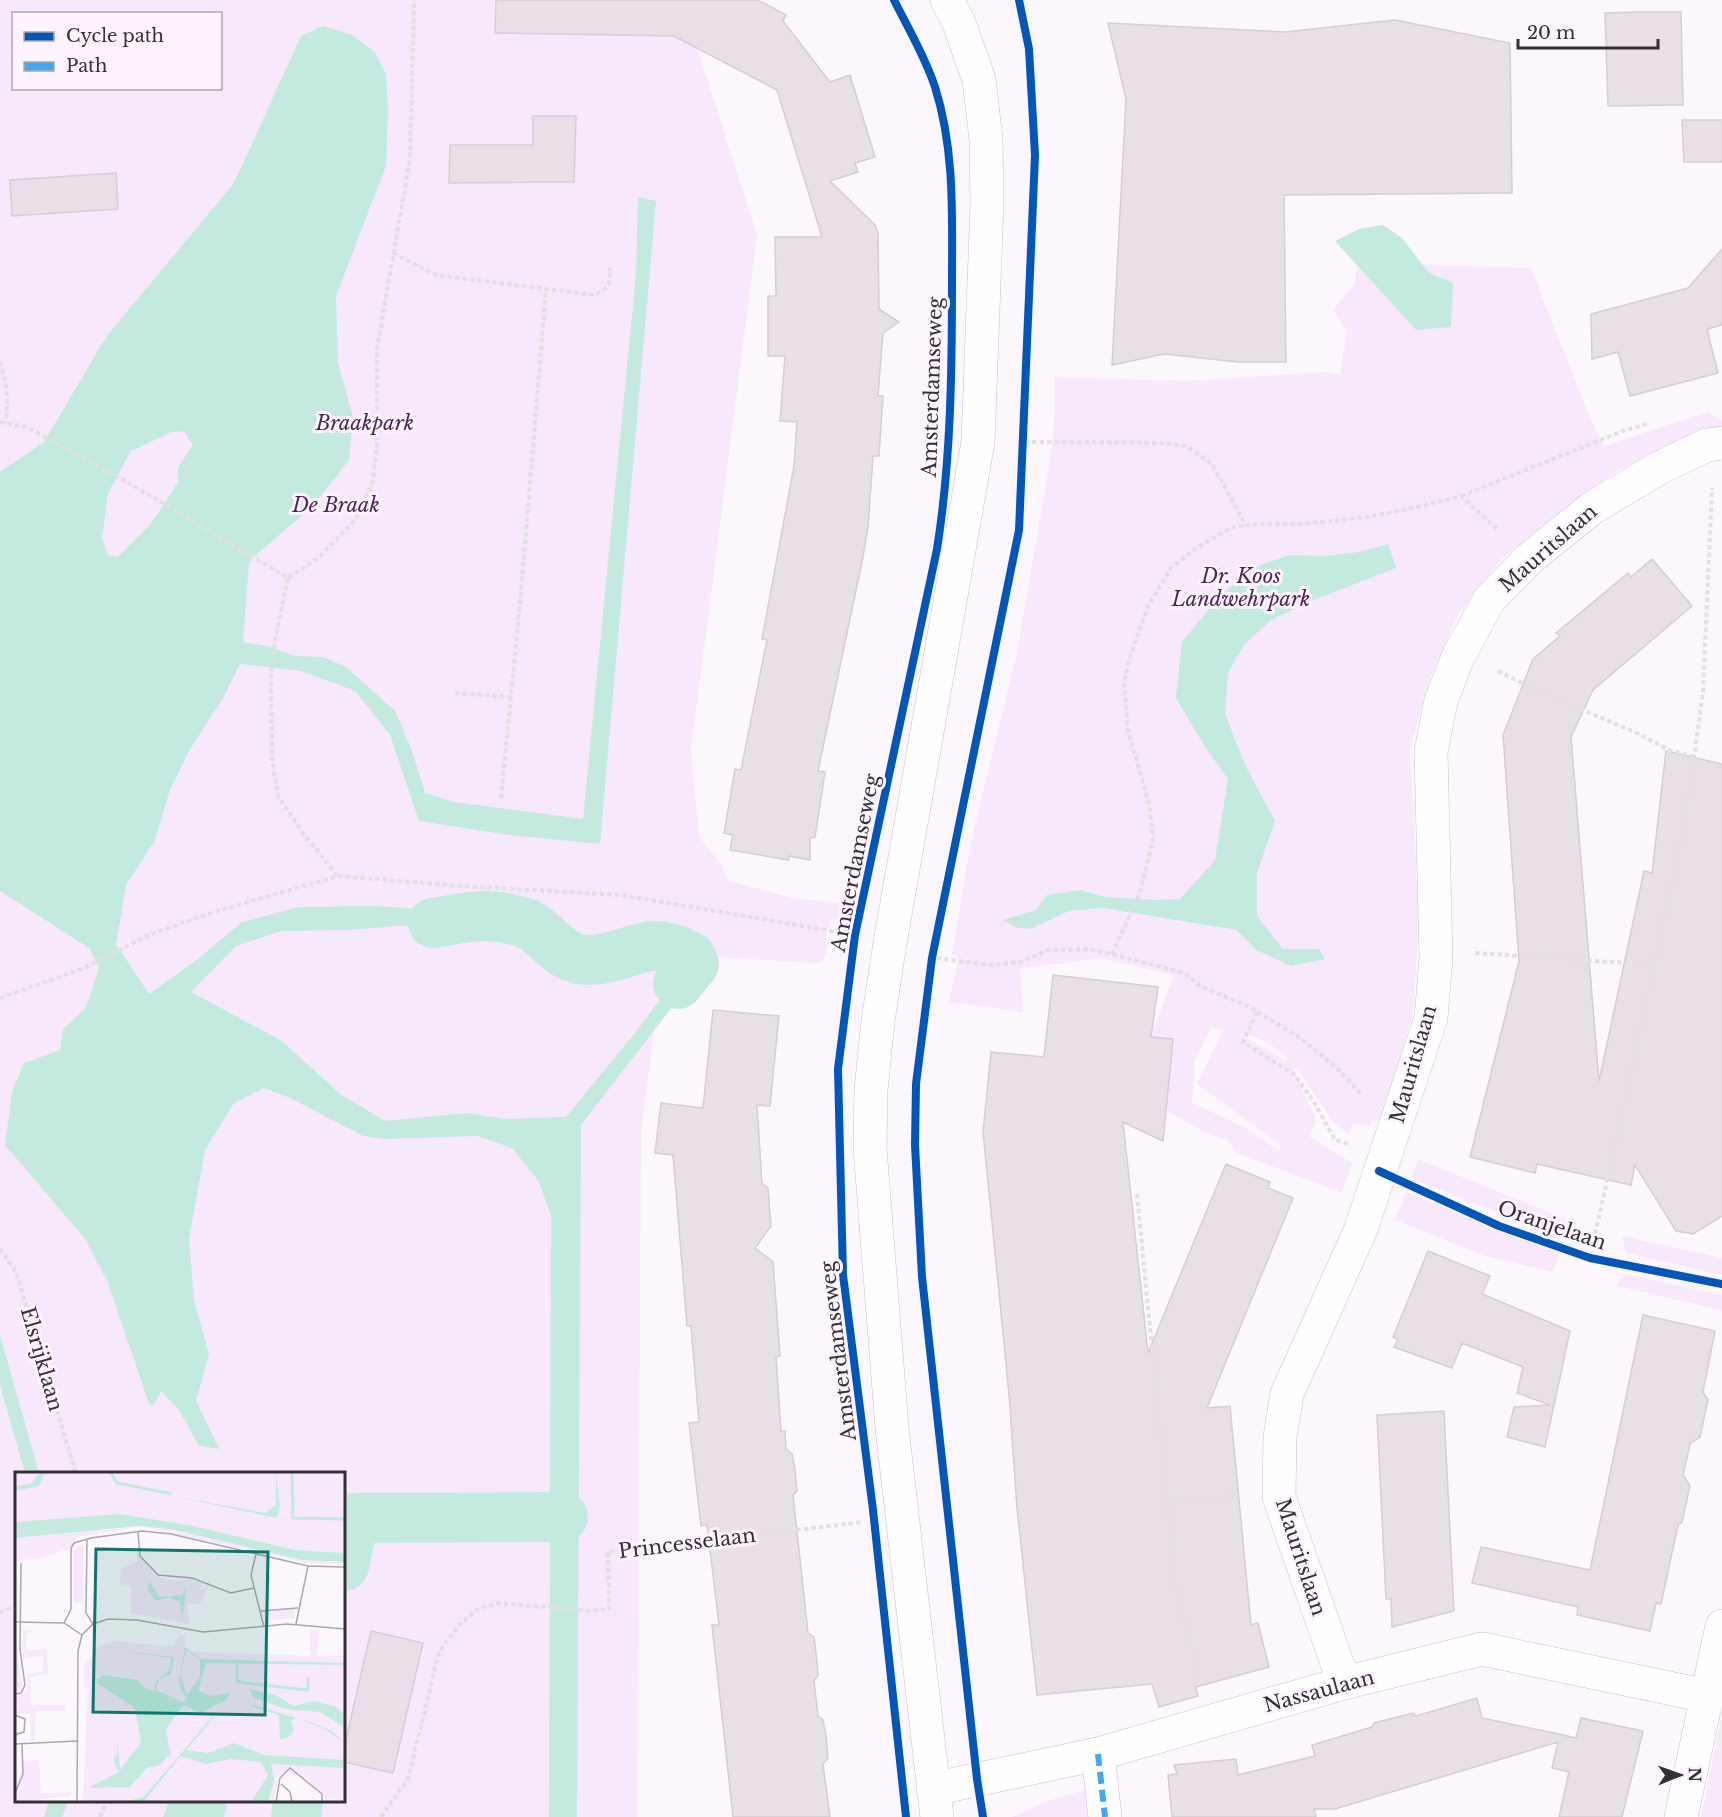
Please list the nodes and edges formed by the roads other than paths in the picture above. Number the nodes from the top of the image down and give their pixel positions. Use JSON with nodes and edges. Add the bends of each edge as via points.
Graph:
{"nodes":[{"id":1,"x":947,"y":0,"type":"edge"},
{"id":2,"x":1718,"y":443,"type":"edge"},
{"id":3,"x":1722,"y":1626,"type":"edge"},
{"id":4,"x":1344,"y":1683,"type":"junction"},
{"id":5,"x":1707,"y":1696,"type":"junction"},
{"id":6,"x":1098,"y":1754,"type":"junction"},
{"id":7,"x":935,"y":1803,"type":"edge"},
{"id":8,"x":1105,"y":1817,"type":"edge"},
{"id":9,"x":1681,"y":1817,"type":"edge"}],
"edges":[{"from":1,"to":7,"type":"street","via":[[979,80],[986,139],[978,442],[878,1021],[870,1148],[892,1428]]},
{"from":2,"to":4,"type":"street","name":"Mauritslaan","via":[[1659,468],[1592,507],[1529,559],[1489,600],[1441,700],[1431,751],[1436,950],[1431,1018],[1361,1229],[1287,1394],[1280,1437],[1279,1497]]},
{"from":3,"to":5,"type":"street"},
{"from":4,"to":5,"type":"street","name":"Nassaulaan","via":[[1482,1649]]},
{"from":4,"to":6,"type":"street","name":"Nassaulaan"},
{"from":5,"to":9,"type":"street"},
{"from":6,"to":7,"type":"street","name":"Nassaulaan"},
{"from":6,"to":8,"type":"street"}]}
